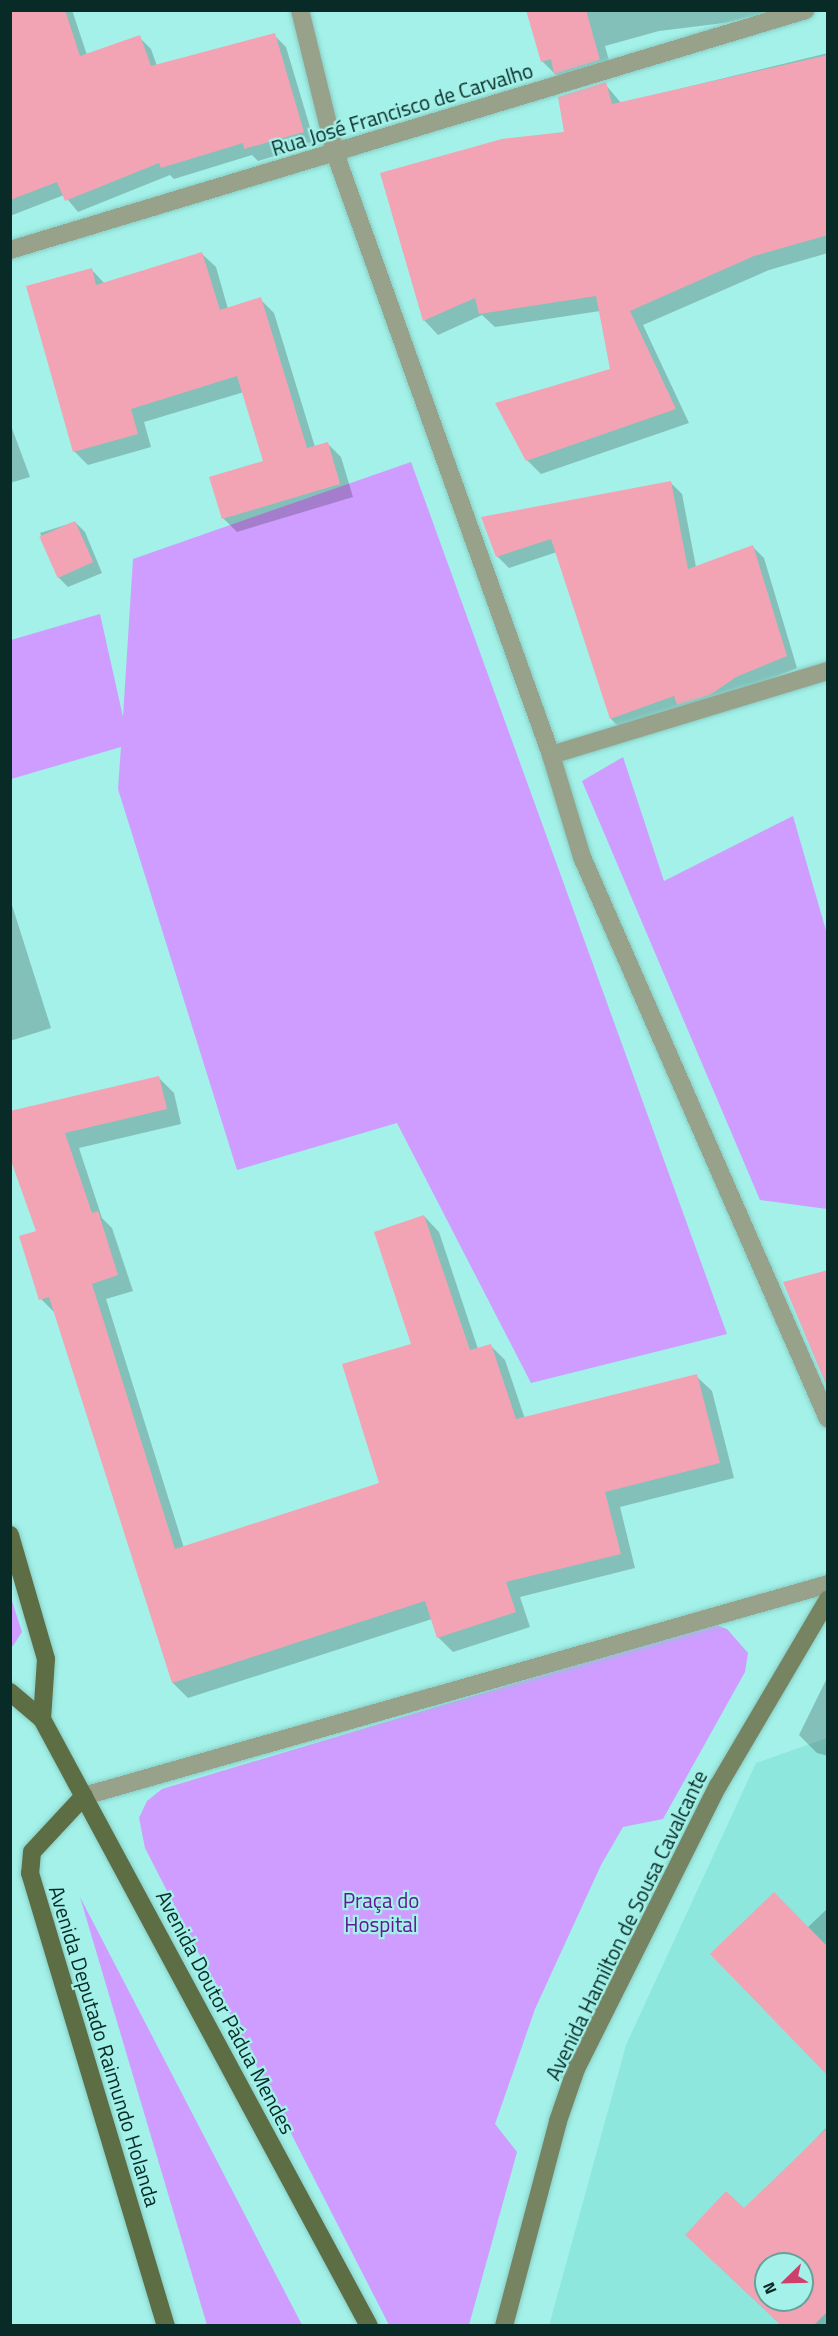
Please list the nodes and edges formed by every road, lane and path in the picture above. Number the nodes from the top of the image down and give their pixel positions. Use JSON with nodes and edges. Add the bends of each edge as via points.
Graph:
{"nodes":[{"id":1,"x":300,"y":10,"type":"edge"},
{"id":2,"x":806,"y":10,"type":"edge"},
{"id":3,"x":335,"y":153,"type":"junction"},
{"id":4,"x":10,"y":250,"type":"edge"},
{"id":5,"x":828,"y":671,"type":"edge"},
{"id":6,"x":551,"y":755,"type":"junction"},
{"id":7,"x":828,"y":1419,"type":"edge"},
{"id":8,"x":10,"y":1535,"type":"edge"},
{"id":9,"x":828,"y":1584,"type":"edge"},
{"id":10,"x":828,"y":1599,"type":"edge"},
{"id":11,"x":10,"y":1692,"type":"edge"},
{"id":12,"x":42,"y":1719,"type":"junction"},
{"id":13,"x":84,"y":1796,"type":"junction"},
{"id":14,"x":166,"y":2325,"type":"edge"},
{"id":15,"x":369,"y":2325,"type":"edge"},
{"id":16,"x":504,"y":2325,"type":"edge"}],
"edges":[{"from":1,"to":3,"type":"street"},
{"from":2,"to":3,"type":"street","name":"Rua José Francisco de Carvalho"},
{"from":3,"to":4,"type":"street","name":"Rua José Francisco de Carvalho"},
{"from":3,"to":6,"type":"street"},
{"from":5,"to":6,"type":"street"},
{"from":6,"to":7,"type":"street","via":[[582,857]]},
{"from":8,"to":12,"type":"main road","via":[[46,1659]]},
{"from":9,"to":13,"type":"street"},
{"from":10,"to":16,"type":"main road","name":"Avenida Hamilton de Sousa Cavalcante","via":[[718,1786],[576,2069],[540,2185]]},
{"from":11,"to":12,"type":"main road","name":"Avenida Doutor Pádua Mendes"},
{"from":12,"to":13,"type":"main road","name":"Avenida Doutor Pádua Mendes"},
{"from":13,"to":14,"type":"main road","name":"Avenida Deputado Raimundo Holanda","via":[[32,1852],[30,1874]]},
{"from":13,"to":15,"type":"main road","name":"Avenida Doutor Pádua Mendes"}]}
